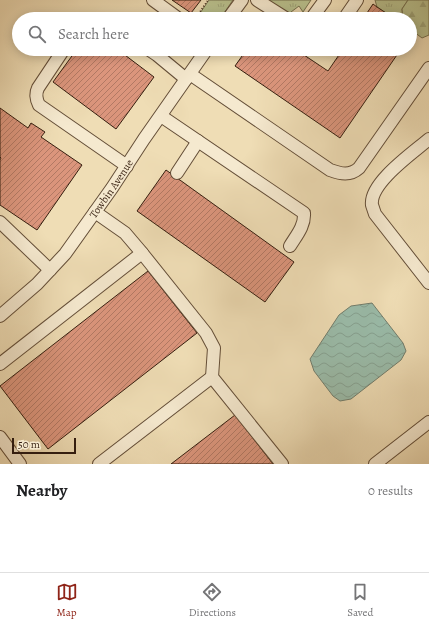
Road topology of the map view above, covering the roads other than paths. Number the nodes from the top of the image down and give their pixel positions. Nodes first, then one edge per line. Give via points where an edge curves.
1 (153, 0) edge
2 (242, 0) edge
3 (257, 0) edge
4 (324, 0) edge
5 (357, 0) edge
6 (169, 12) edge
7 (233, 12) edge
8 (276, 12) edge
9 (316, 12) edge
10 (349, 12) edge
11 (59, 56) edge
12 (158, 56) edge
13 (202, 56) edge
14 (429, 68) edge
15 (188, 76) junction
16 (160, 116) junction
17 (429, 139) edge
18 (198, 141) junction
19 (127, 166) junction
20 (178, 173) dead end
21 (96, 212) junction
22 (0, 222) edge
23 (290, 246) dead end
24 (142, 253) junction
25 (50, 270) junction
26 (429, 283) edge
27 (0, 316) edge
28 (0, 364) edge
29 (212, 377) junction
30 (429, 422) edge
31 (0, 437) edge
32 (20, 464) edge
33 (100, 464) edge
34 (282, 464) edge
35 (375, 464) edge

1 - 6 street
2 - 7 street
3 - 8 street
4 - 9 street
5 - 10 street
11 - 19 street via 38,88 36,99 39,105
12 - 15 street
13 - 15 street, Towbin Avenue
14 - 15 street via 359,168 346,174 330,170
15 - 16 street, Towbin Avenue
16 - 18 street
16 - 19 street, Towbin Avenue
17 - 26 street via 384,178 374,194 372,205 376,214
18 - 20 street
18 - 23 street via 304,213 302,228
19 - 21 street, Towbin Avenue
21 - 24 street via 125,233
21 - 25 street, Towbin Avenue
22 - 25 street
24 - 28 street
24 - 29 street via 206,332 214,348
25 - 27 street, Towbin Avenue
29 - 33 street
29 - 34 street
30 - 35 street
31 - 32 street

